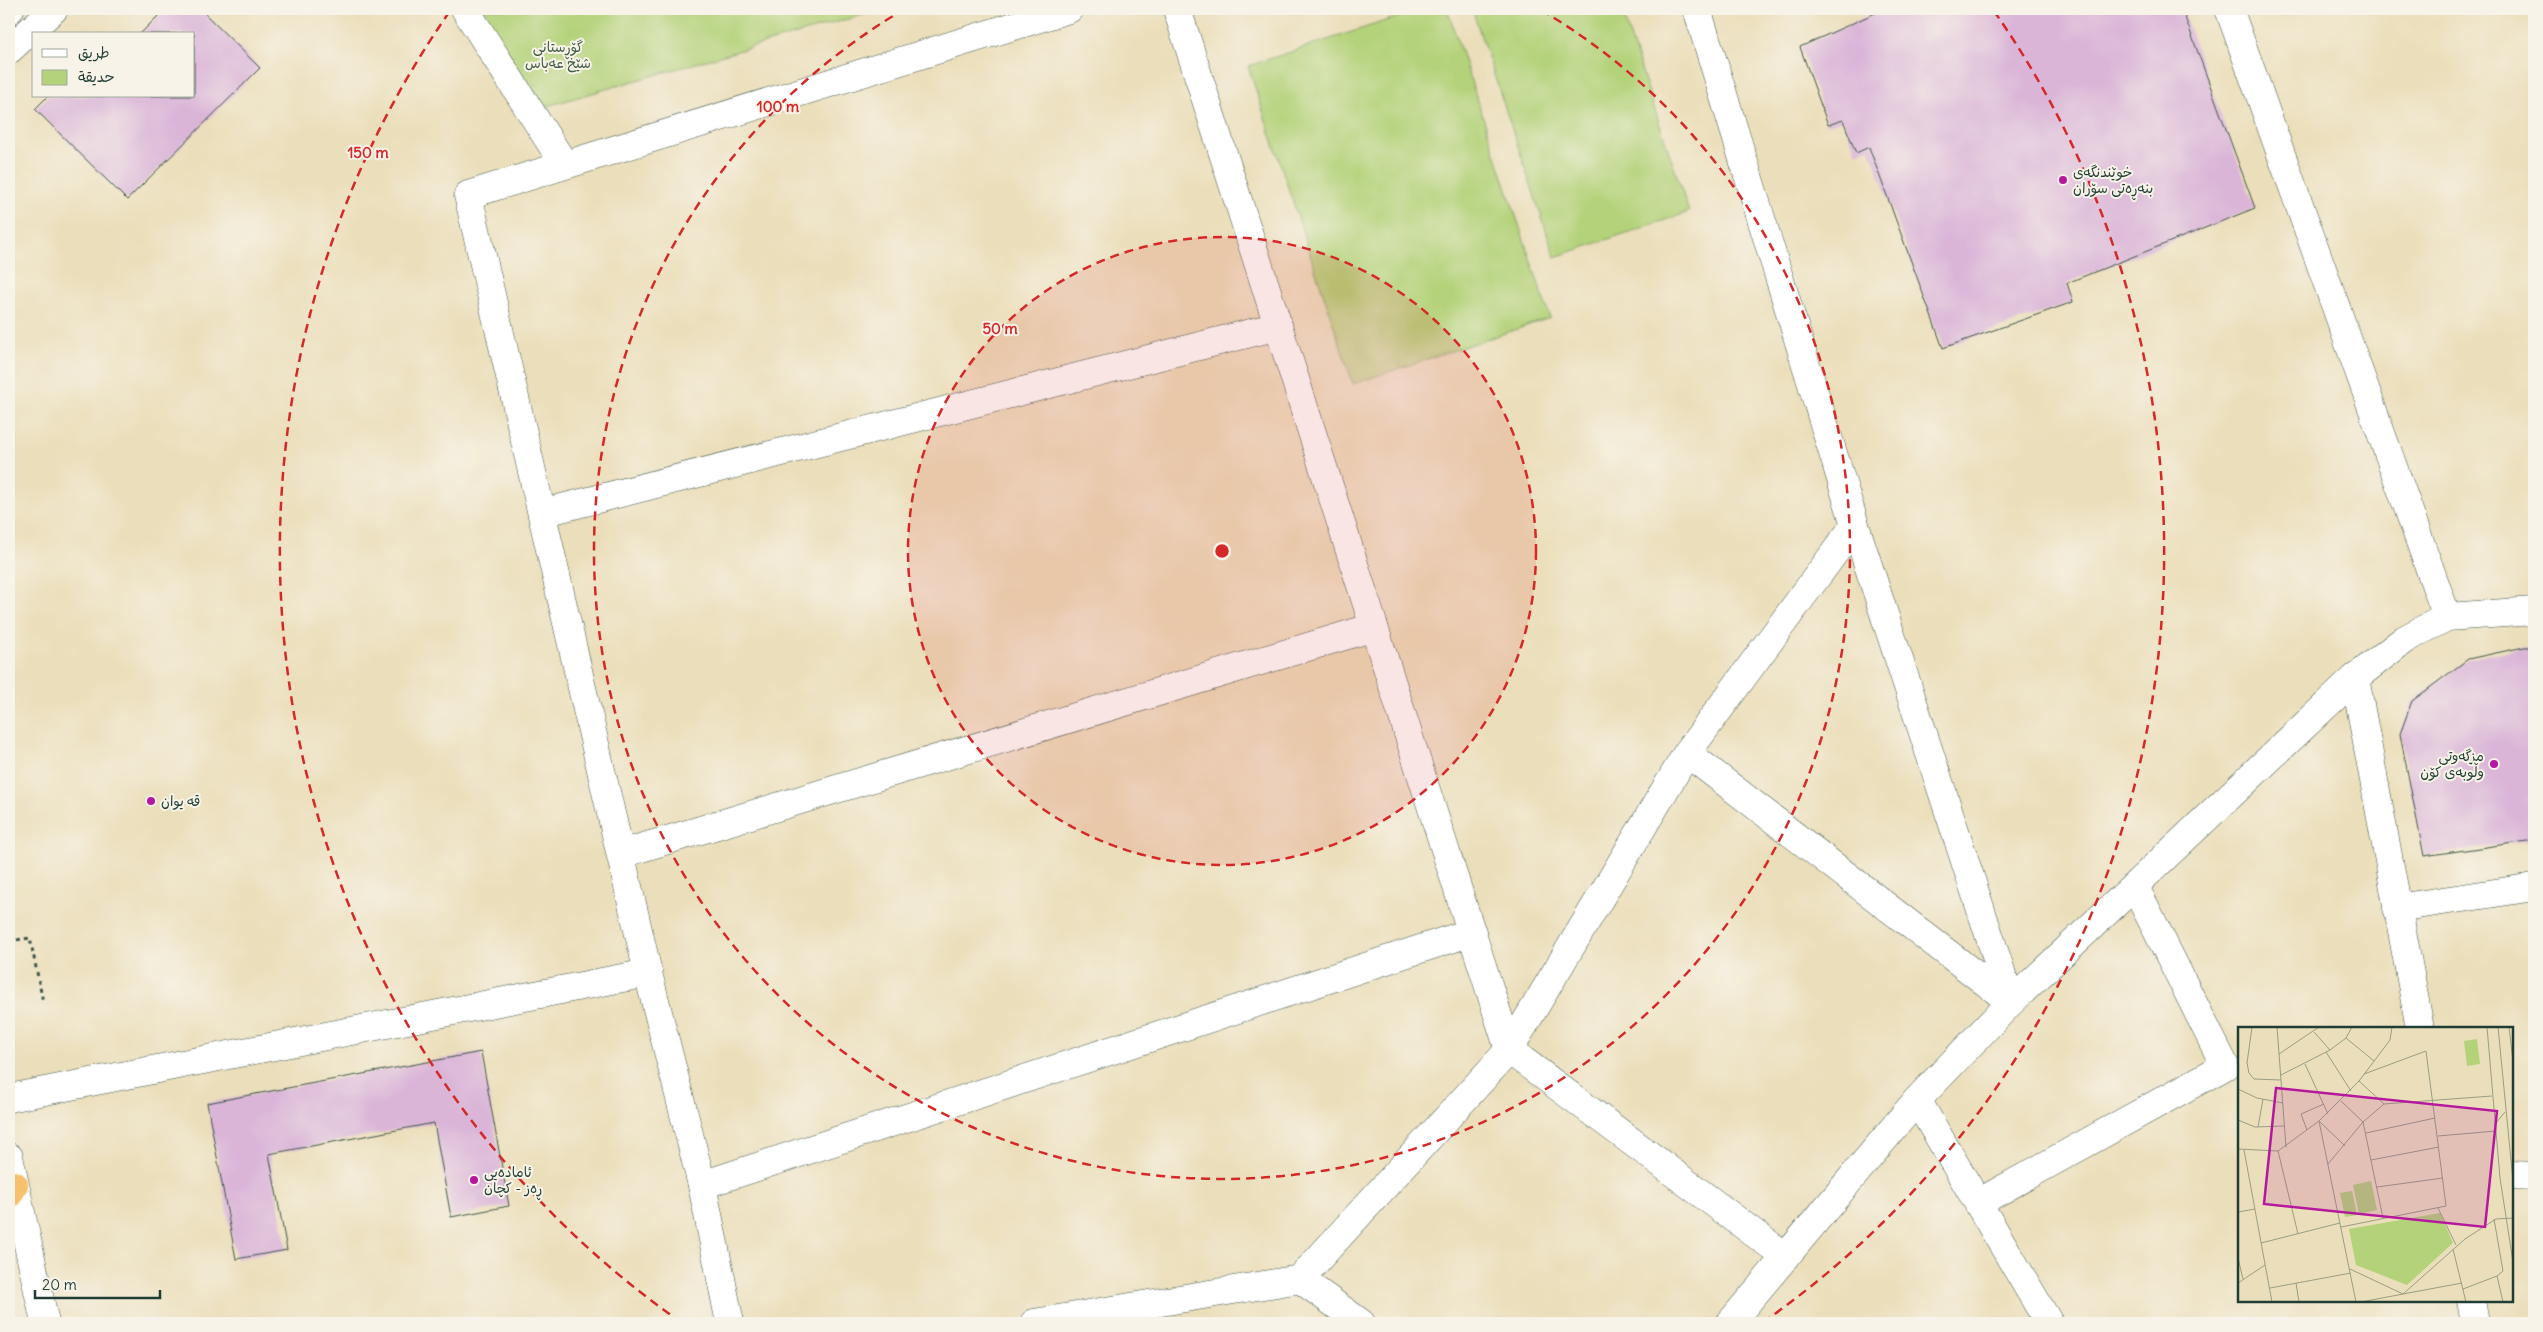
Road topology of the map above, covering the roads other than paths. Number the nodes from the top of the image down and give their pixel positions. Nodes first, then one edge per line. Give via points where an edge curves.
1 (54, 9) edge
2 (465, 9) edge
3 (1069, 9) edge
4 (1177, 9) edge
5 (1697, 9) edge
6 (2229, 9) edge
7 (9, 50) edge
8 (564, 164) junction
9 (1278, 326) junction
10 (542, 513) junction
11 (1855, 525) junction
12 (2534, 611) edge
13 (2447, 617) junction
14 (1374, 627) junction
15 (2355, 678) junction
16 (1688, 752) junction
17 (621, 854) junction
18 (2135, 887) junction
19 (2534, 888) edge
20 (2397, 908) junction
21 (1472, 932) junction
22 (648, 973) junction
23 (2011, 1002) junction
24 (2420, 1027) edge
25 (1509, 1050) junction
26 (9, 1098) edge
27 (1917, 1100) junction
28 (9, 1157) edge
29 (2513, 1175) edge
30 (2534, 1176) edge
31 (702, 1185) junction
32 (12, 1189) edge
33 (1978, 1203) junction
34 (1786, 1257) junction
35 (1300, 1279) junction
36 (2471, 1302) edge
37 (45, 1323) edge
38 (730, 1323) edge
39 (1034, 1323) edge
40 (1360, 1323) edge
41 (1730, 1323) edge
42 (2049, 1323) edge
43 (2475, 1323) edge

1 - 7 street
2 - 8 street
3 - 8 street
4 - 9 street
5 - 11 street
6 - 13 street
8 - 10 street via 468,195
9 - 10 street
9 - 14 street
10 - 17 street
11 - 16 street
11 - 23 street
12 - 13 street
13 - 15 street via 2405,639
14 - 17 street
14 - 21 street
15 - 18 street
15 - 20 street
16 - 23 street
16 - 25 street
17 - 22 street
18 - 23 street
18 - 33 street via 2225,1066
19 - 20 street
20 - 24 street
21 - 25 street
21 - 31 street
22 - 26 street
22 - 31 street
23 - 27 street
25 - 34 street
25 - 35 street
27 - 33 street
27 - 34 street
28 - 32 street
29 - 30 street
31 - 38 street
32 - 37 street
33 - 42 street
34 - 41 street
35 - 39 street
35 - 40 street
36 - 43 street

